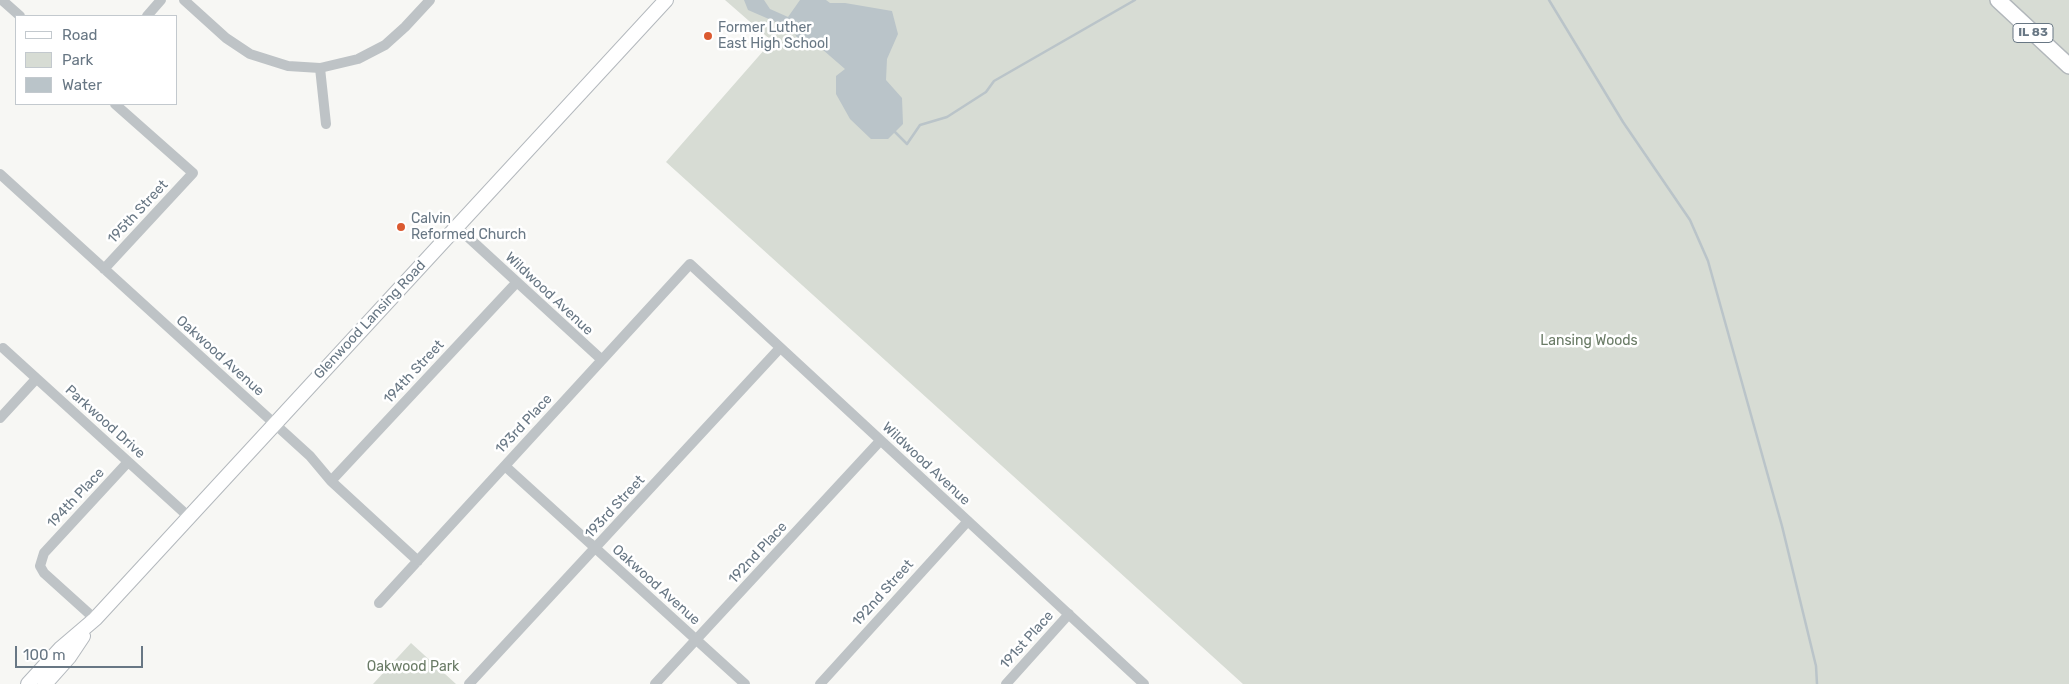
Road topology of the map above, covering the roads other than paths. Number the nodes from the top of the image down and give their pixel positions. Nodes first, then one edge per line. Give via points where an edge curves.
1 (2, 0) edge
2 (162, 0) edge
3 (184, 0) edge
4 (430, 0) edge
5 (666, 0) edge
6 (1998, 0) edge
7 (19, 15) edge
8 (148, 15) edge
9 (2069, 66) edge
10 (320, 68) junction
11 (116, 105) edge
12 (326, 124) dead end
13 (0, 174) edge
14 (457, 227) junction
15 (690, 264) joint
16 (104, 269) junction
17 (516, 282) junction
18 (3, 348) dead end
19 (780, 348) junction
20 (602, 360) junction
21 (36, 379) junction
22 (0, 418) edge
23 (274, 424) junction
24 (880, 441) junction
25 (128, 462) junction
26 (505, 466) junction
27 (331, 481) junction
28 (189, 517) junction
29 (968, 521) junction
30 (595, 548) junction
31 (418, 561) junction
32 (379, 603) dead end
33 (1069, 614) junction
34 (95, 618) junction
35 (696, 640) junction
36 (28, 684) edge
37 (45, 684) edge
38 (469, 684) edge
39 (655, 684) edge
40 (745, 684) edge
41 (820, 684) edge
42 (1006, 684) edge
43 (1144, 684) edge

1 - 7 street
2 - 8 street
3 - 10 street via 226,38 250,54 288,66
4 - 10 street via 385,45 358,59
5 - 14 main road, Glenwood Lansing Road
6 - 9 main road, IL 83
10 - 12 street
11 - 16 street, 195th Street via 192,173
13 - 16 street, Oakwood Avenue
14 - 17 street, Wildwood Avenue
14 - 23 main road, Glenwood Lansing Road
15 - 19 street, Wildwood Avenue
15 - 20 street, 193rd Place
16 - 23 street, Oakwood Avenue
17 - 20 street, Wildwood Avenue
17 - 27 street, 194th Street
18 - 21 street, Parkwood Drive
19 - 24 street, Wildwood Avenue
19 - 30 street, 193rd Street
20 - 26 street, 193rd Place
21 - 22 street
21 - 25 street, Parkwood Drive
23 - 27 street, Oakwood Avenue via 310,456
23 - 28 main road, Glenwood Lansing Road
24 - 29 street, Wildwood Avenue
24 - 35 street, 192nd Place
25 - 28 street, Parkwood Drive
25 - 34 street, 194th Place via 44,553 40,566
26 - 30 street, Oakwood Avenue
26 - 31 street, 193rd Place
27 - 31 street, Oakwood Avenue
28 - 34 main road, Glenwood Lansing Road
29 - 33 street, Wildwood Avenue
29 - 41 street, 192nd Street
30 - 35 street, Oakwood Avenue
30 - 38 street, 193rd Street
31 - 32 street, 193rd Place
33 - 42 street, 191st Place
33 - 43 street, Wildwood Avenue
34 - 36 main road, Glenwood Lansing Road
34 - 37 main road, Glenwood Lansing Road via 69,657
35 - 39 street, 192nd Place
35 - 40 street, Oakwood Avenue

